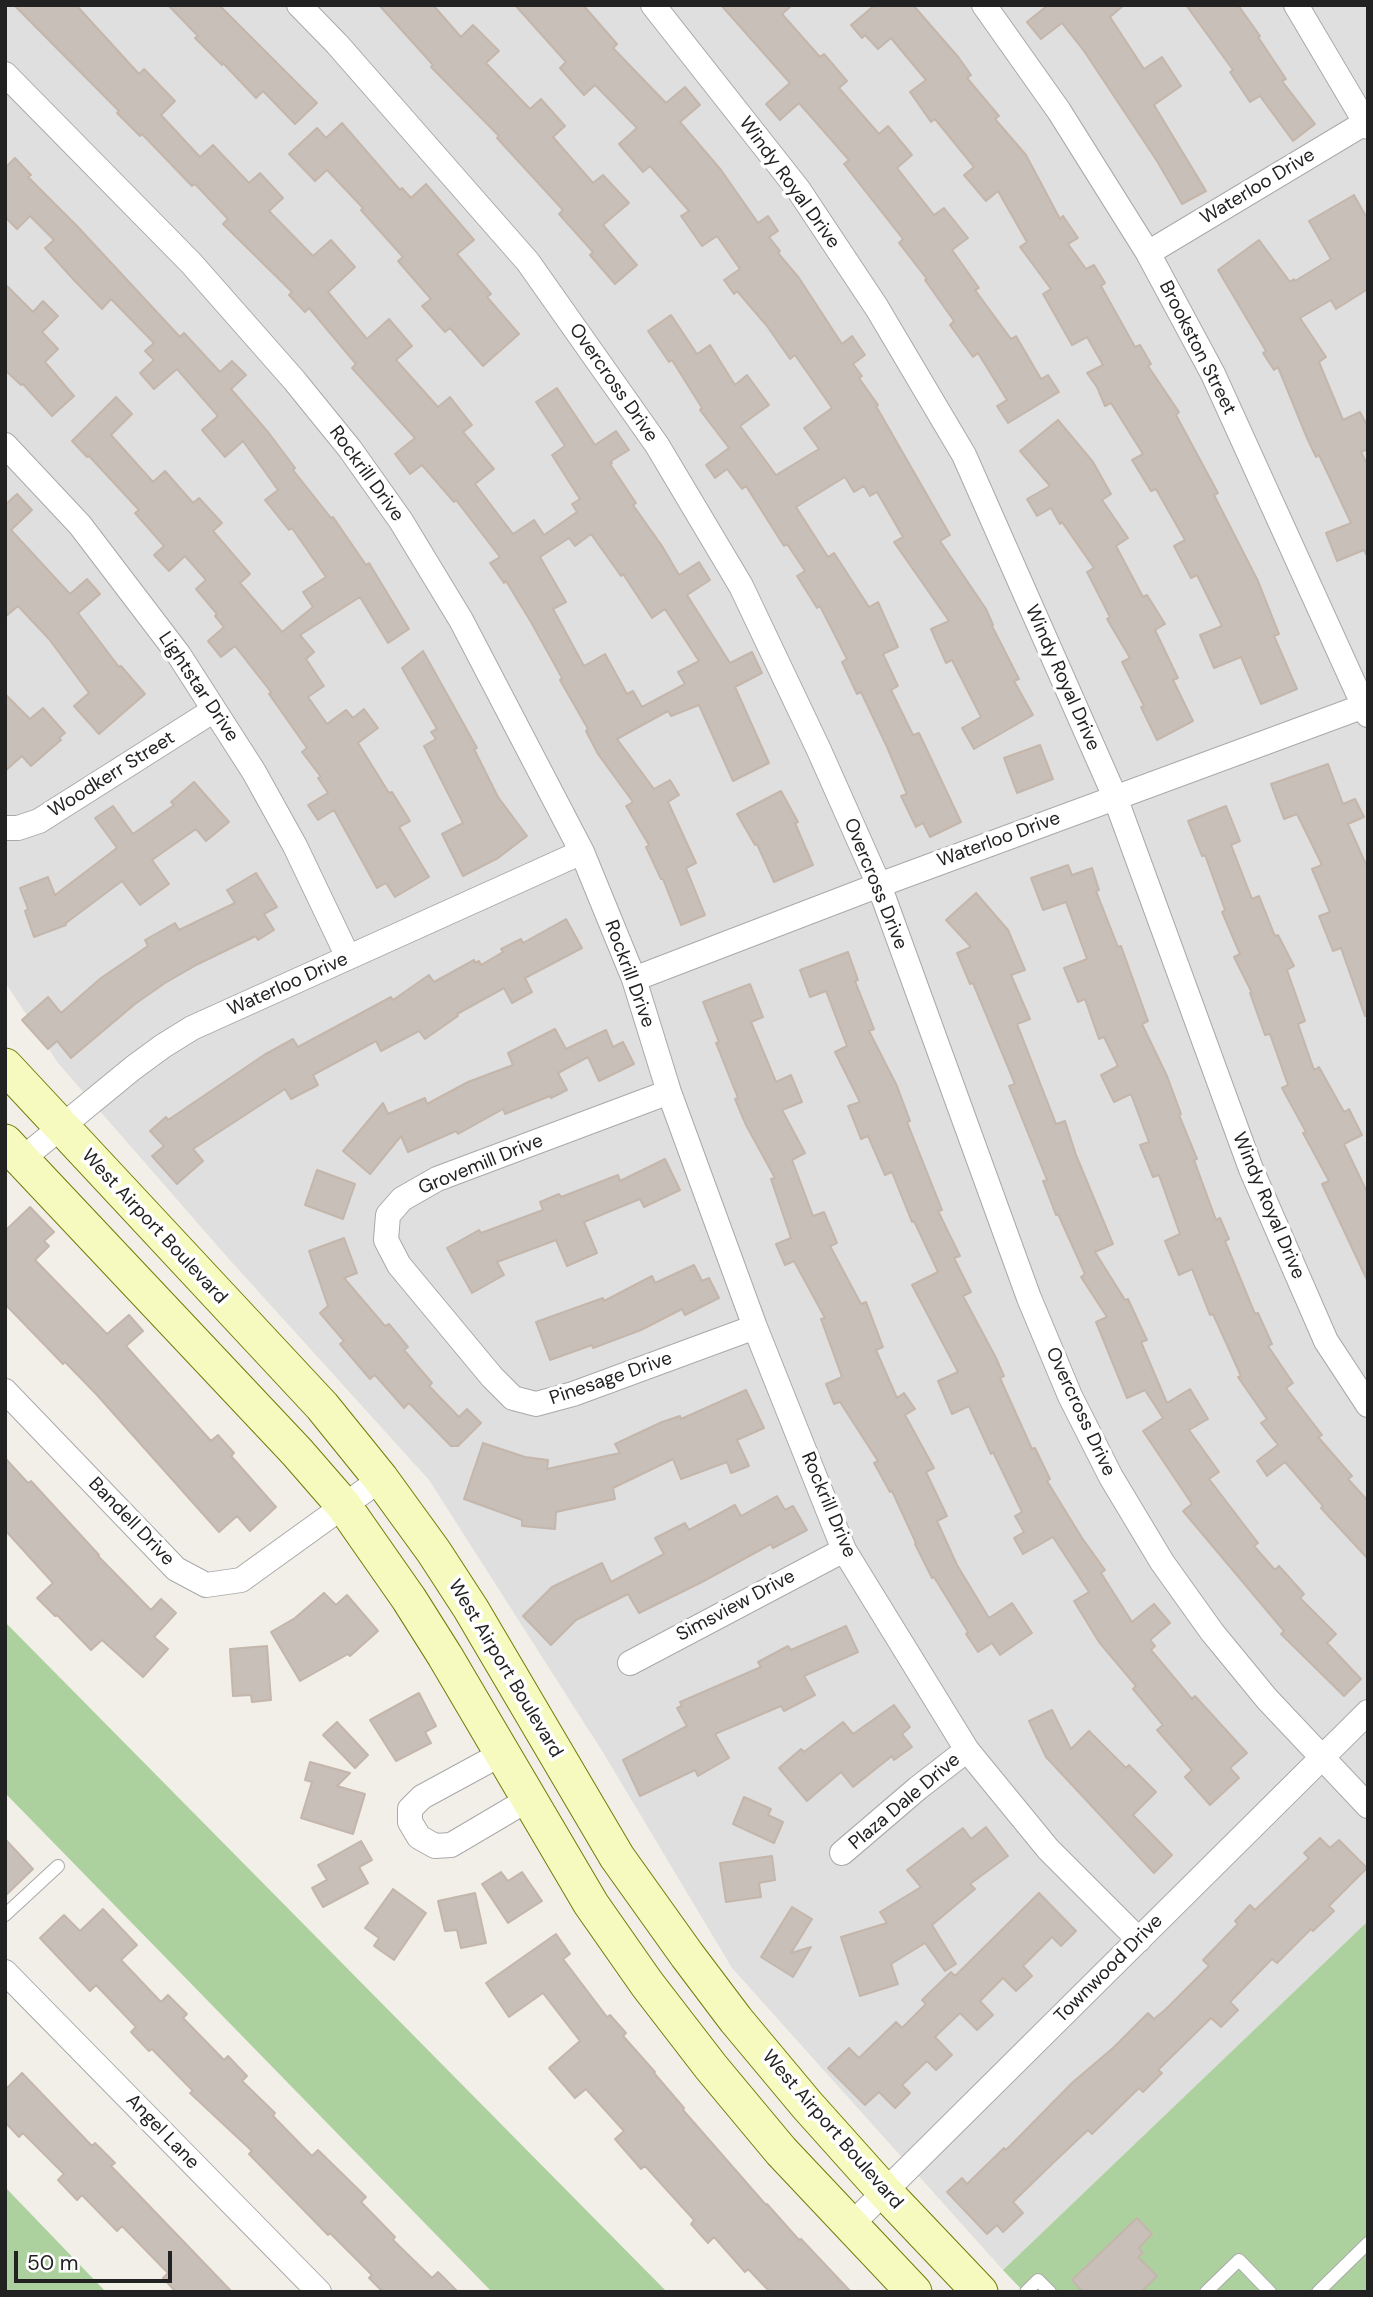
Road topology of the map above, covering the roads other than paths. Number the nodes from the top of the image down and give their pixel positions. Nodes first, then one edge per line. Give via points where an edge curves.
1 (299, 5) edge
2 (653, 5) edge
3 (984, 5) edge
4 (1296, 5) edge
5 (5, 74) edge
6 (1367, 124) edge
7 (1148, 253) junction
8 (5, 445) edge
9 (214, 710) junction
10 (1366, 710) edge
11 (1115, 797) junction
12 (5, 828) edge
13 (582, 852) junction
14 (879, 884) junction
15 (348, 957) junction
16 (634, 979) junction
17 (5, 1066) edge
18 (669, 1092) junction
19 (61, 1128) junction
20 (13, 1151) edge
21 (755, 1327) junction
22 (453, 1329) joint
23 (5, 1391) edge
24 (1368, 1405) edge
25 (381, 1479) junction
26 (344, 1506) junction
27 (844, 1550) junction
28 (630, 1662) dead end
29 (1368, 1712) edge
30 (967, 1750) junction
31 (503, 1753) junction
32 (1321, 1758) junction
33 (530, 1799) junction
34 (1368, 1806) edge
35 (842, 1853) dead end
36 (58, 1867) dead end
37 (5, 1915) edge
38 (1139, 1940) junction
39 (687, 1955) junction
40 (5, 1972) edge
41 (884, 2191) junction
42 (850, 2226) junction
43 (1368, 2243) edge
44 (1207, 2291) edge
45 (319, 2292) edge
46 (914, 2292) edge
47 (980, 2292) edge
48 (1026, 2292) edge
49 (1050, 2292) edge
50 (1270, 2292) edge
51 (1318, 2292) edge

1 - 14 street, Overcross Drive via 528,262 657,444 741,586
2 - 11 street, Windy Royal Drive via 798,189 877,308 964,455
3 - 7 street, Brookston Street via 1059,111
4 - 6 street
5 - 13 street, Rockrill Drive via 191,263 350,449 401,521 461,620
6 - 7 street, Waterloo Drive
7 - 10 street, Brookston Street via 1213,374
8 - 9 street, Lightstar Drive via 80,525 179,654
9 - 12 street, Woodkerr Street via 39,821
9 - 15 street, Lightstar Drive via 295,846
10 - 11 street, Waterloo Drive
11 - 14 street, Waterloo Drive
11 - 24 street, Windy Royal Drive via 1251,1169 1326,1341
13 - 15 street, Waterloo Drive
13 - 16 street, Rockrill Drive
14 - 16 street, Waterloo Drive
14 - 32 street, Overcross Drive via 1029,1297 1070,1396 1162,1562 1212,1632
15 - 19 street, Waterloo Drive via 192,1028 133,1068
16 - 18 street, Rockrill Drive
17 - 19 main road, West Airport Boulevard
18 - 21 street, Rockrill Drive
18 - 22 street, Grovemill Drive via 438,1180 402,1199 388,1215 386,1240 400,1265
19 - 20 street, Waterloo Drive
19 - 25 main road, West Airport Boulevard via 322,1406
20 - 26 main road
21 - 22 street, Pinesage Drive via 536,1404 513,1398
21 - 27 street, Rockrill Drive
23 - 26 street, Bandell Drive via 176,1569 206,1585 241,1580
25 - 26 street, Bandell Drive
25 - 39 main road, West Airport Boulevard via 471,1609 617,1857
26 - 31 main road via 423,1621
27 - 28 street, Simsview Drive
27 - 30 street, Rockrill Drive
29 - 32 street, Townwood Drive
30 - 35 street, Plaza Dale Drive
30 - 38 street, Rockrill Drive via 1048,1849
31 - 33 main road
31 - 33 street via 422,1797 410,1810 410,1822 419,1837 435,1846 451,1845
31 - 39 main road via 521,1750 535,1759 636,1925
32 - 34 street, Overcross Drive
32 - 38 street, Townwood Drive
33 - 42 main road via 591,1904 647,1984 781,2151
36 - 37 lane
38 - 41 street, Townwood Drive
39 - 41 main road, West Airport Boulevard via 789,2084
40 - 45 street, Angel Lane
41 - 42 street, Townwood Drive
41 - 47 main road, West Airport Boulevard
42 - 46 main road
43 - 51 lane
44 - 50 lane via 1239,2260
48 - 49 lane via 1038,2280

